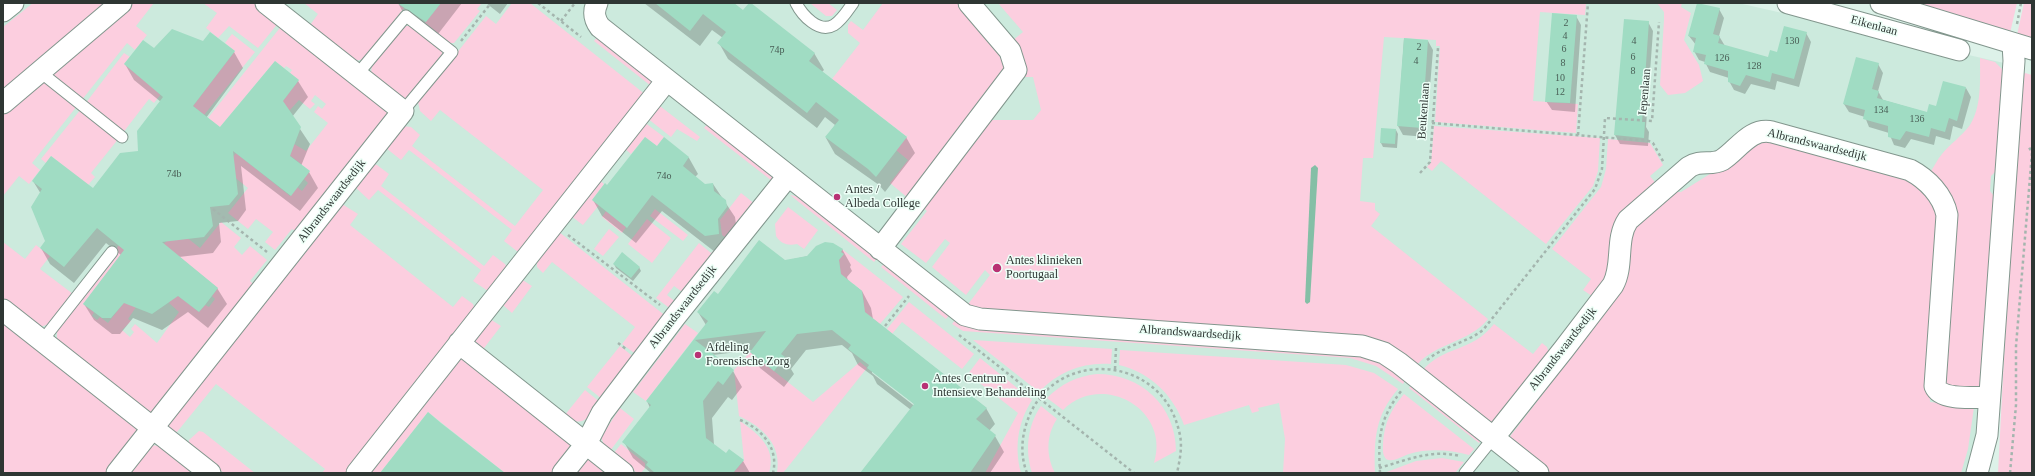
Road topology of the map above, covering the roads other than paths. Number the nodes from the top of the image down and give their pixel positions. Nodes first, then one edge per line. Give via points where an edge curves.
1 (13, 3) edge
2 (121, 3) edge
3 (266, 3) edge
4 (597, 3) edge
5 (796, 3) edge
6 (853, 3) edge
7 (969, 3) edge
8 (1788, 3) edge
9 (1881, 3) edge
10 (3, 11) edge
11 (2020, 39) edge
12 (1959, 50) dead end
13 (39, 71) junction
14 (356, 76) junction
15 (667, 80) junction
16 (3, 103) edge
17 (403, 111) junction
18 (122, 137) dead end
19 (788, 176) junction
20 (880, 249) junction
21 (112, 252) dead end
22 (3, 310) edge
23 (42, 341) junction
24 (460, 343) junction
25 (1989, 397) junction
26 (153, 428) junction
27 (1494, 437) junction
28 (586, 444) junction
29 (621, 472) edge
30 (117, 473) edge
31 (210, 473) edge
32 (357, 473) edge
33 (563, 473) edge
34 (1464, 473) edge
35 (1538, 473) edge
36 (1978, 473) edge

1 - 10 street
2 - 13 street
3 - 14 street
4 - 15 street, Albrandswaardsedijk via 594,14 600,27
5 - 6 lane via 808,19 825,27 839,22
7 - 20 street via 1010,51 1016,70
8 - 12 street, Eikenlaan
9 - 11 street
11 - 25 street via 2014,61
13 - 16 street
13 - 18 lane
14 - 17 street
14 - 17 lane via 406,16 452,52
15 - 19 street, Albrandswaardsedijk
15 - 24 street
17 - 26 street, Albrandswaardsedijk
19 - 20 street, Albrandswaardsedijk
19 - 28 street, Albrandswaardsedijk via 602,413
20 - 27 street, Albrandswaardsedijk via 960,312 974,318 1362,346 1384,354 1406,385
21 - 23 lane
22 - 23 street
23 - 26 street
24 - 28 street
24 - 32 street
25 - 27 street, Albrandswaardsedijk via 1947,396 1935,386 1947,215 1943,201 1924,178 1910,170 1766,131 1751,135 1718,162 1698,162 1689,167 1628,220 1622,231 1618,275 1613,285
25 - 36 street via 1987,435
26 - 30 street, Albrandswaardsedijk
26 - 31 street
27 - 34 lane
27 - 35 street, Albrandswaardsedijk
28 - 29 street
28 - 33 street, Albrandswaardsedijk

